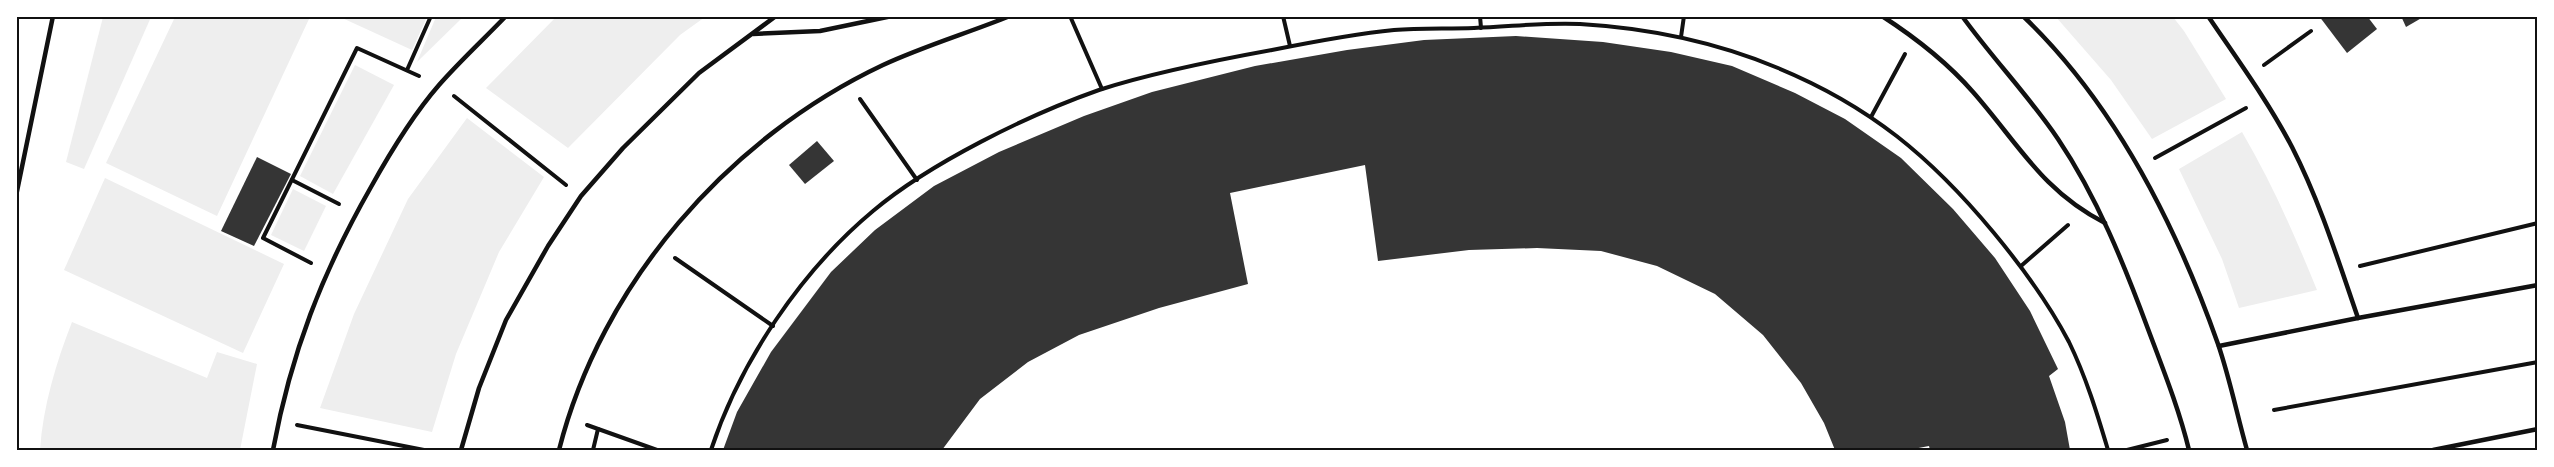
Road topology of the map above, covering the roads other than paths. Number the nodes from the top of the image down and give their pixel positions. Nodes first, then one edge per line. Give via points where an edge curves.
1 (52, 16) edge
2 (506, 16) edge
3 (776, 16) edge
4 (892, 16) edge
5 (1010, 16) edge
6 (1882, 16) edge
7 (1962, 16) edge
8 (2023, 16) edge
9 (2208, 16) edge
10 (752, 34) junction
11 (16, 196) edge
12 (2105, 224) junction
13 (2538, 285) edge
14 (2358, 318) junction
15 (2219, 346) junction
16 (2538, 429) edge
17 (273, 450) edge
18 (461, 450) edge
19 (559, 450) edge
20 (2189, 450) edge
21 (2247, 450) edge
22 (2433, 450) edge

1 - 11 lane
2 - 17 lane via 432,94 397,140 356,213 326,271 301,337
3 - 10 lane
4 - 10 lane via 820,31
5 - 19 lane via 883,65 810,106 742,158 682,219 631,288 596,352 567,419
6 - 12 lane via 1940,58 2048,183 2082,212
7 - 12 lane via 2059,141
8 - 15 lane via 2091,94 2139,167 2179,242
9 - 14 lane via 2292,147 2325,220
10 - 18 lane via 699,74 623,148 581,196 506,320 479,388
12 - 20 lane via 2133,288
13 - 14 lane
14 - 15 lane
15 - 21 lane
16 - 22 lane

